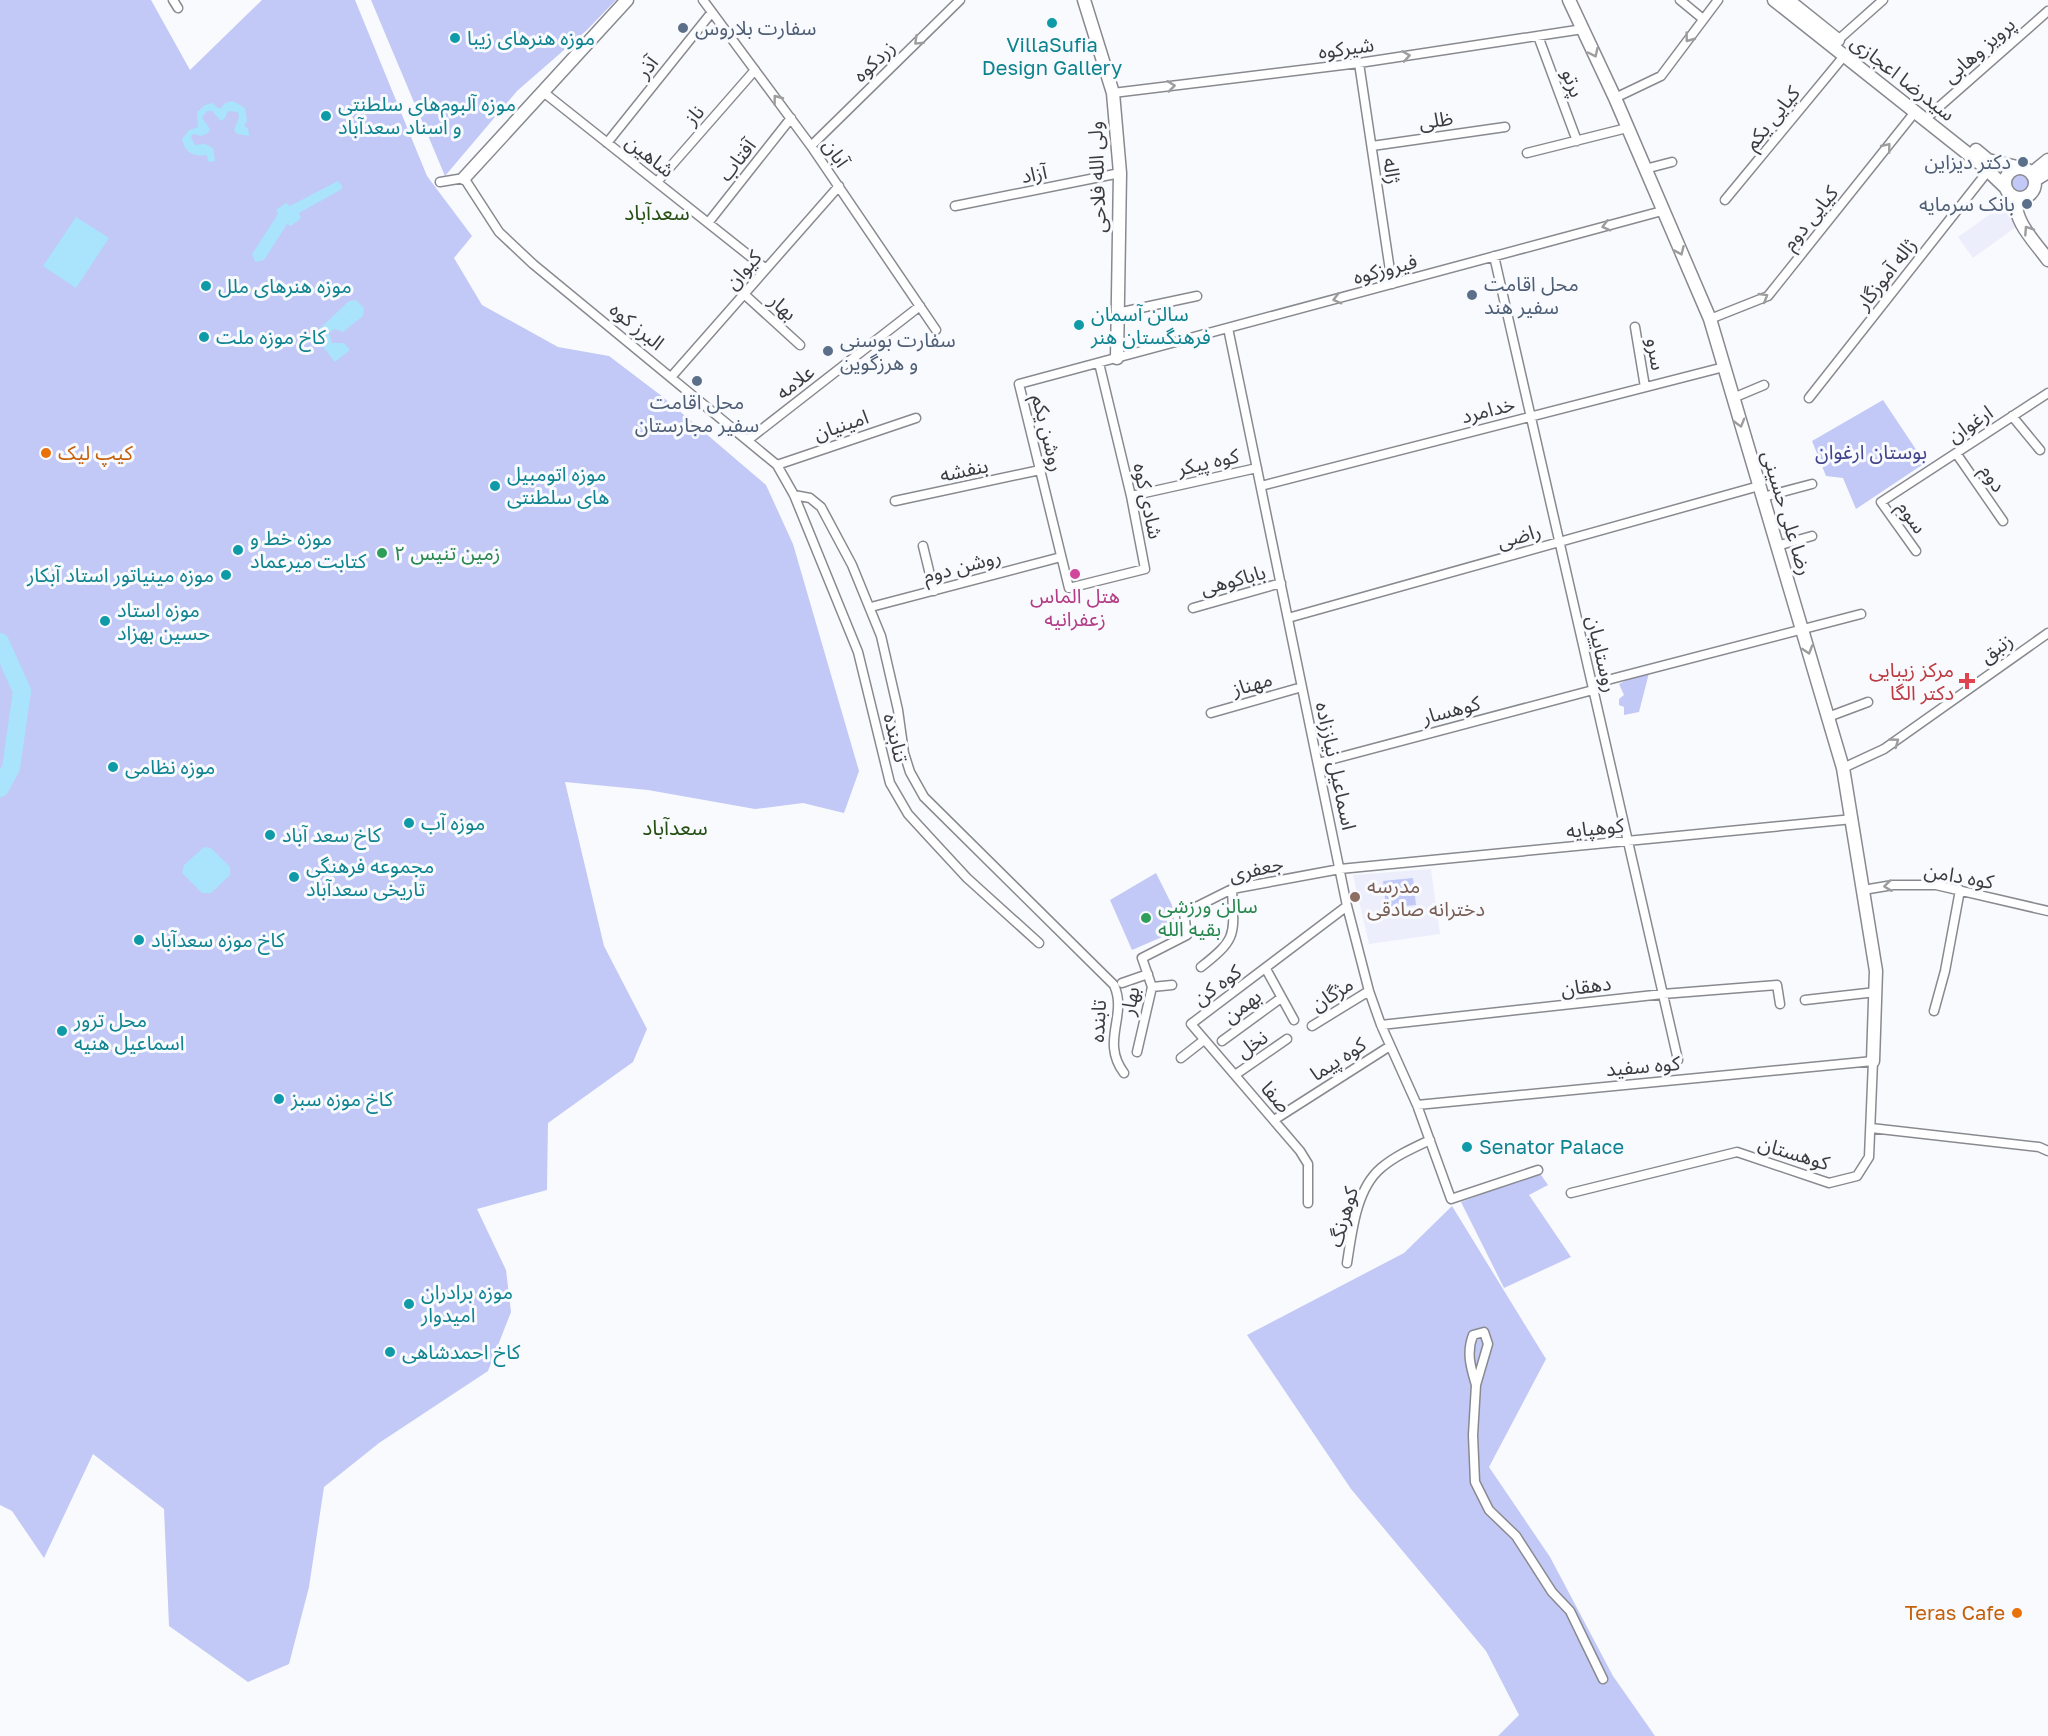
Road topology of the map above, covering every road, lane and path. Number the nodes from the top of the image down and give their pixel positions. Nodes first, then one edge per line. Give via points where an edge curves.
1 (627, 0) edge
2 (703, 0) edge
3 (960, 0) edge
4 (1084, 0) edge
5 (1569, 0) edge
6 (1680, 0) edge
7 (1718, 0) edge
8 (1774, 0) edge
9 (1788, 0) edge
10 (1883, 0) edge
11 (2048, 11) edge
12 (712, 12) junction
13 (1703, 19) junction
14 (1583, 29) junction
15 (1538, 36) junction
16 (1838, 40) junction
17 (1844, 56) junction
18 (1359, 63) junction
19 (755, 70) junction
20 (542, 91) junction
21 (1113, 93) junction
22 (1615, 98) junction
23 (1915, 112) junction
24 (1931, 114) junction
25 (791, 118) junction
26 (1505, 127) dead end
27 (1627, 128) junction
28 (1577, 141) junction
29 (608, 143) junction
30 (811, 146) junction
31 (1372, 146) junction
32 (1527, 153) dead end
33 (2048, 160) edge
34 (1672, 162) dead end
35 (1645, 169) junction
36 (1988, 171) junction
37 (1120, 173) junction
38 (2038, 175) edge
39 (464, 178) junction
40 (440, 182) dead end
41 (657, 182) junction
42 (839, 186) junction
43 (2006, 188) junction
44 (2018, 198) junction
45 (1725, 200) dead end
46 (955, 206) dead end
47 (1662, 211) junction
48 (708, 223) junction
49 (1494, 256) junction
50 (2048, 260) edge
51 (766, 269) junction
52 (1392, 284) junction
53 (744, 294) junction
54 (1197, 296) dead end
55 (920, 306) junction
56 (1117, 313) junction
57 (1710, 319) junction
58 (1635, 327) dead end
59 (1228, 328) junction
60 (936, 330) dead end
61 (800, 345) dead end
62 (1117, 358) junction
63 (1099, 363) junction
64 (1724, 367) junction
65 (672, 376) junction
66 (1764, 385) dead end
67 (1645, 387) junction
68 (2048, 393) edge
69 (1733, 398) junction
70 (1809, 398) dead end
71 (1531, 416) junction
72 (2012, 416) junction
73 (916, 417) dead end
74 (748, 440) junction
75 (2040, 450) dead end
76 (1956, 453) junction
77 (777, 465) junction
78 (1257, 468) junction
79 (1040, 471) junction
80 (1812, 484) dead end
81 (1261, 486) junction
82 (1761, 492) junction
83 (794, 495) junction
84 (1131, 496) junction
85 (895, 501) dead end
86 (1881, 502) joint
87 (2003, 521) dead end
88 (1812, 536) dead end
89 (1560, 542) junction
90 (923, 546) dead end
91 (1777, 546) junction
92 (1916, 551) dead end
93 (1061, 557) junction
94 (1281, 583) junction
95 (1069, 588) joint
96 (933, 591) junction
97 (871, 607) junction
98 (1193, 608) dead end
99 (1861, 614) dead end
100 (1288, 618) junction
101 (1802, 629) junction
102 (2048, 633) edge
103 (1302, 687) junction
104 (1592, 687) junction
105 (1868, 702) dead end
106 (1211, 713) dead end
107 (1828, 717) junction
108 (1318, 763) junction
109 (1843, 768) junction
110 (1852, 819) junction
111 (1628, 841) junction
112 (1340, 869) junction
113 (1232, 889) junction
114 (1863, 890) junction
115 (1960, 890) junction
116 (1347, 906) junction
117 (2048, 911) edge
118 (1040, 943) dead end
119 (1142, 958) joint
120 (1200, 968) dead end
121 (1266, 969) junction
122 (1148, 974) junction
123 (1122, 983) dead end
124 (1172, 985) dead end
125 (1152, 987) junction
126 (1369, 991) junction
127 (1876, 992) junction
128 (1663, 994) junction
129 (1281, 998) junction
130 (1805, 1000) dead end
131 (1780, 1004) dead end
132 (1934, 1011) dead end
133 (1294, 1020) dead end
134 (1191, 1024) joint
135 (1381, 1025) junction
136 (1312, 1026) dead end
137 (1287, 1039) dead end
138 (1204, 1040) junction
139 (1222, 1041) dead end
140 (1390, 1046) junction
141 (1137, 1052) dead end
142 (1181, 1058) dead end
143 (1678, 1060) dead end
144 (1873, 1061) junction
145 (1124, 1073) dead end
146 (1235, 1075) junction
147 (1417, 1105) junction
148 (1274, 1120) junction
149 (1871, 1128) junction
150 (1430, 1140) junction
151 (2048, 1151) edge
152 (1538, 1170) dead end
153 (1571, 1193) dead end
154 (1308, 1203) dead end
155 (1347, 1263) dead end
156 (1476, 1385) junction
157 (1603, 1679) dead end

1 - 20 street
2 - 12 street, آبان
3 -> 30 street, زردکوه
4 - 21 street, ولی‌ الله فلاحی
5 - 14 street, رضا علی حسینی
6 - 13 street
7 - 13 street
8 - 17 street, سیدرضا اعجازی
9 - 16 street, سیدرضا اعجازی
10 - 16 street
11 - 24 street, پرویز وهابی
12 - 19 street, آبان
12 - 29 street, آذر
13 -> 22 street via 1661,76
14 - 15 street, شیرکوه
14 -> 22 street, رضا علی حسینی
18 -> 15 street, شیرکوه
15 - 28 street, پرتو
16 - 24 street, سیدرضا اعجازی
17 - 23 street, سیدرضا اعجازی
17 - 45 street, کیایی یکم
21 -> 18 street, شیرکوه
18 - 31 street, ژاله
25 -> 19 street, آبان
19 - 41 street, ناز
20 - 29 street, شاهین
20 - 39 street
21 - 37 street, ولی‌ الله فلاحی
22 - 27 street, رضا علی حسینی
23 - 36 street, سیدرضا اعجازی
57 -> 23 street, کیایی دوم via 1768,296
24 - 38 street, سیدرضا اعجازی via 1988,160
25 - 30 street, آبان
25 - 48 street, آفتاب
26 - 31 street, ظلی
27 - 28 street
27 - 35 street, رضا علی حسینی
28 - 32 street
29 - 41 street, شاهین
30 - 42 street, آبان
31 - 52 street, ژاله
33 - 38 street
34 - 35 street
35 - 47 street, رضا علی حسینی
36 - 43 street, سیدرضا اعجازی
36 - 70 street, ژاله آموزگار
37 - 46 street, آزاد
37 - 56 street, ولی‌ الله فلاحی
38 - 43 street via 2008,174
38 - 44 street via 2031,194
39 - 40 street
39 - 65 street, البرز کوه via 499,232
41 - 48 street, شاهین
42 - 51 street, کیوان
42 - 55 street, آبان
43 - 44 street, سیدرضا اعجازی
50 -> 44 street via 2018,216
47 -> 49 street, فیروزکوه
47 -> 57 street, رضا علی حسینی
48 - 51 street, شاهین
49 - 52 street, فیروزکوه
49 - 71 street, روستاییان
51 - 53 street, کیوان
52 -> 59 street, فیروزکوه
53 - 61 street, بهار
53 - 65 street, کیوان
54 - 56 street
55 - 60 street, آبان
55 - 74 street, علامه
56 - 62 street, ولی‌ الله فلاحی
57 - 64 street, رضا علی حسینی
58 - 67 street, سرو
59 - 62 street, فیروزکوه
59 - 78 street, اسماعیل نیاززاده
62 - 63 street, روشن یکم
63 - 79 street, روشن یکم via 1019,384
63 - 84 street, شادی کوه
64 - 67 street, خدامرد
64 - 69 street, رضا علی حسینی
65 - 74 street, البرز کوه
66 - 69 street
67 - 71 street, خدامرد
68 - 72 street, ارغوان
69 -> 82 street, رضا علی حسینی
71 - 81 street, خدامرد
71 - 89 street, روستاییان
72 - 75 street
72 - 76 street, ارغوان
73 - 77 street, امینیان
74 - 77 street, البرز کوه
76 - 86 street, ارغوان
76 - 87 street, دوم
77 - 83 street, البرز کوه
78 - 81 street, اسماعیل نیاززاده
78 - 84 street, کوه پیکر
79 - 85 street, بنفشه
79 - 93 street, روشن یکم
80 - 82 street, راضی
81 - 94 street, اسماعیل نیاززاده
82 - 89 street, راضی
82 - 91 street, رضا علی حسینی
83 - 97 street, تابنده via 810,498 820,507
83 - 118 street, تنابنده via 858,652 890,783 908,814 967,878
84 - 95 street, شادی کوه via 1145,569
86 - 92 street, سوم
88 - 91 street
89 - 100 street, راضی
89 - 104 street, روستاییان
90 - 96 street
91 - 101 street, رضا علی حسینی
93 - 95 street, روشن یکم
93 - 96 street, روشن دوم
94 - 98 street, باباکوهی
94 - 100 street, اسماعیل نیاززاده
96 - 97 street, روشن دوم
97 - 145 street, تابنده via 881,636 910,772 924,797 975,850 1103,972 1118,994 1113,1050
99 - 101 street, کوهسار
100 - 103 street, اسماعیل نیاززاده
101 - 104 street, کوهسار
101 -> 107 street, رضا علی حسینی
109 -> 102 street, زنبق via 1884,749
103 - 106 street, مهناز
103 - 108 street, اسماعیل نیاززاده
104 - 108 street, کوهسار
104 - 111 street, روستاییان
105 - 107 street
107 - 109 street, رضا علی حسینی
108 - 112 street, اسماعیل نیاززاده
109 - 110 street, رضا علی حسینی
110 - 111 street, کوهپایه
110 - 114 street, رضا علی حسینی
111 - 112 street, کوهپایه
111 - 128 street, روستاییان
112 - 113 street, جعفری
112 - 116 street, اسماعیل نیاززاده
113 - 119 street, جعفری via 1184,913 1186,935
113 - 120 street via 1232,938
115 -> 114 street, کوه دامن via 1936,885
114 - 127 street, رضا علی حسینی
115 - 117 street, کوه دامن
115 - 132 street
116 - 121 street, کوه کن
116 - 126 street, اسماعیل نیاززاده
119 - 122 street, بهار
121 - 129 street
121 - 134 street, کوه کن
122 - 123 street
122 - 125 street, بهار
124 - 125 street
125 - 141 street, بهار
126 - 135 street, اسماعیل نیاززاده
126 - 136 street, مژگان
127 - 130 street
127 - 144 street, رضا علی حسینی
128 - 131 street, دهقان via 1777,985
128 - 135 street, دهقان
128 - 143 street, روستاییان
129 - 133 street
129 - 139 street, بهمن
134 - 138 street, صفا
135 - 140 street, اسماعیل نیاززاده
137 - 146 street, نخل
138 - 142 street
138 - 146 street, صفا
140 - 147 street, اسماعیل نیاززاده
140 - 148 street, کوه پیما
144 - 147 street, کوه سفید
144 - 149 street, کوهستان
146 - 148 street, صفا
147 - 150 street, اسماعیل نیاززاده
148 - 154 street, صفا via 1308,1164
149 - 151 street
149 - 153 street, کوهستان via 1869,1159 1857,1176 1829,1183 1737,1152
150 - 152 street, اسماعیل نیاززاده via 1451,1199
150 - 155 street, کوهرنگ via 1380,1169 1366,1188
156 - 156 street via 1469,1360 1470,1344 1473,1335 1484,1332 1488,1344
156 - 157 street via 1475,1482 1489,1510 1516,1536 1552,1592 1570,1611

